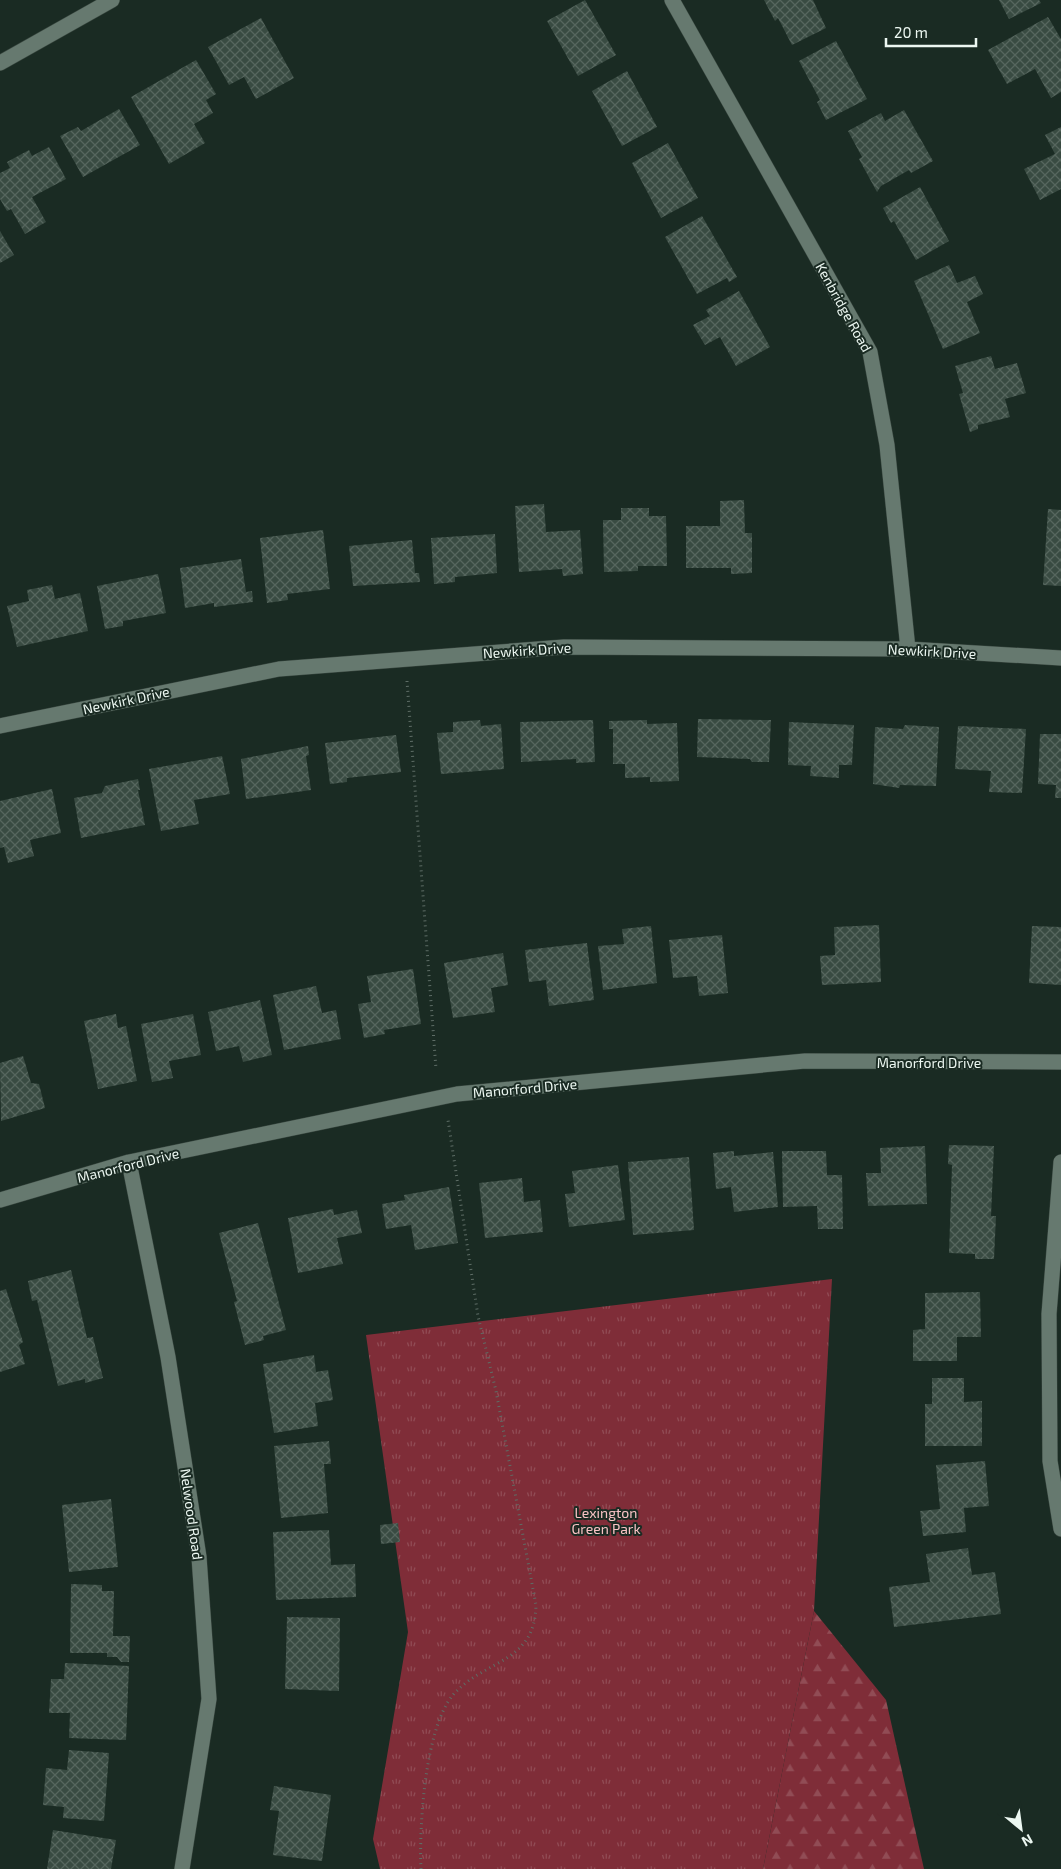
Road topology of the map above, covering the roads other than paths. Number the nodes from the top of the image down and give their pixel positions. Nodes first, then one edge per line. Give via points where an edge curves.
1 (112, 0) edge
2 (672, 0) edge
3 (0, 63) edge
4 (908, 649) junction
5 (1061, 658) edge
6 (0, 726) edge
7 (1061, 1062) edge
8 (129, 1162) junction
9 (1061, 1162) edge
10 (0, 1200) edge
11 (1061, 1529) edge
12 (182, 1869) edge

1 - 3 street
2 - 4 street, Kenbridge Road via 870,352 887,445
4 - 5 street, Newkirk Drive
4 - 6 street, Newkirk Drive via 564,647 279,668
7 - 8 street, Manorford Drive via 806,1061 457,1094
8 - 10 street, Manorford Drive
8 - 12 street, Nelwood Road via 168,1357 199,1557 209,1699
9 - 11 street via 1048,1314 1050,1461

